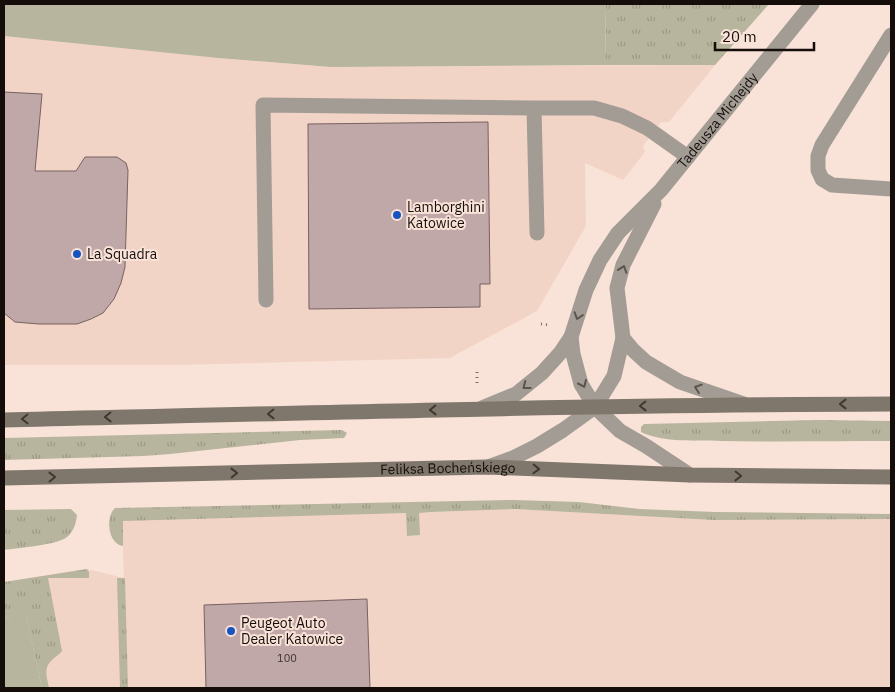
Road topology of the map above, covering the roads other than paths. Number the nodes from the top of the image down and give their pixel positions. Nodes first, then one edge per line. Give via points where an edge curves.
1 (812, 4) edge
2 (891, 35) edge
3 (534, 108) junction
4 (688, 157) junction
5 (891, 189) edge
6 (662, 190) junction
7 (537, 233) dead end
8 (266, 300) dead end
9 (571, 337) junction
10 (623, 338) junction
11 (744, 404) junction
12 (891, 404) edge
13 (595, 407) junction
14 (482, 408) junction
15 (4, 420) edge
16 (488, 467) junction
17 (690, 475) junction
18 (891, 477) edge
19 (4, 478) edge

1 - 4 street, Tadeusza Michejdy
2 - 5 street via 818,156 822,179 832,185
3 - 4 street via 594,108 622,116 647,128
3 - 7 street
3 - 8 street via 263,105
4 - 6 street, Tadeusza Michejdy
6 -> 9 street, Tadeusza Michejdy via 618,233 600,260 586,290
10 -> 6 street, Tadeusza Michejdy via 617,288 623,265
9 -> 13 street, Tadeusza Michejdy via 581,384
9 -> 14 street, Tadeusza Michejdy via 542,373 516,394
11 -> 10 street via 680,382 646,362
10 - 13 street, Tadeusza Michejdy via 614,376
12 -> 11 main road
11 -> 13 main road
13 - 14 main road
13 - 16 street, Tadeusza Michejdy via 537,446
13 - 17 street, Tadeusza Michejdy via 620,431
14 -> 15 main road
16 -> 17 main road, Feliksa Bocheńskiego
19 -> 16 main road, Feliksa Bocheńskiego
17 -> 18 main road, Feliksa Bocheńskiego

